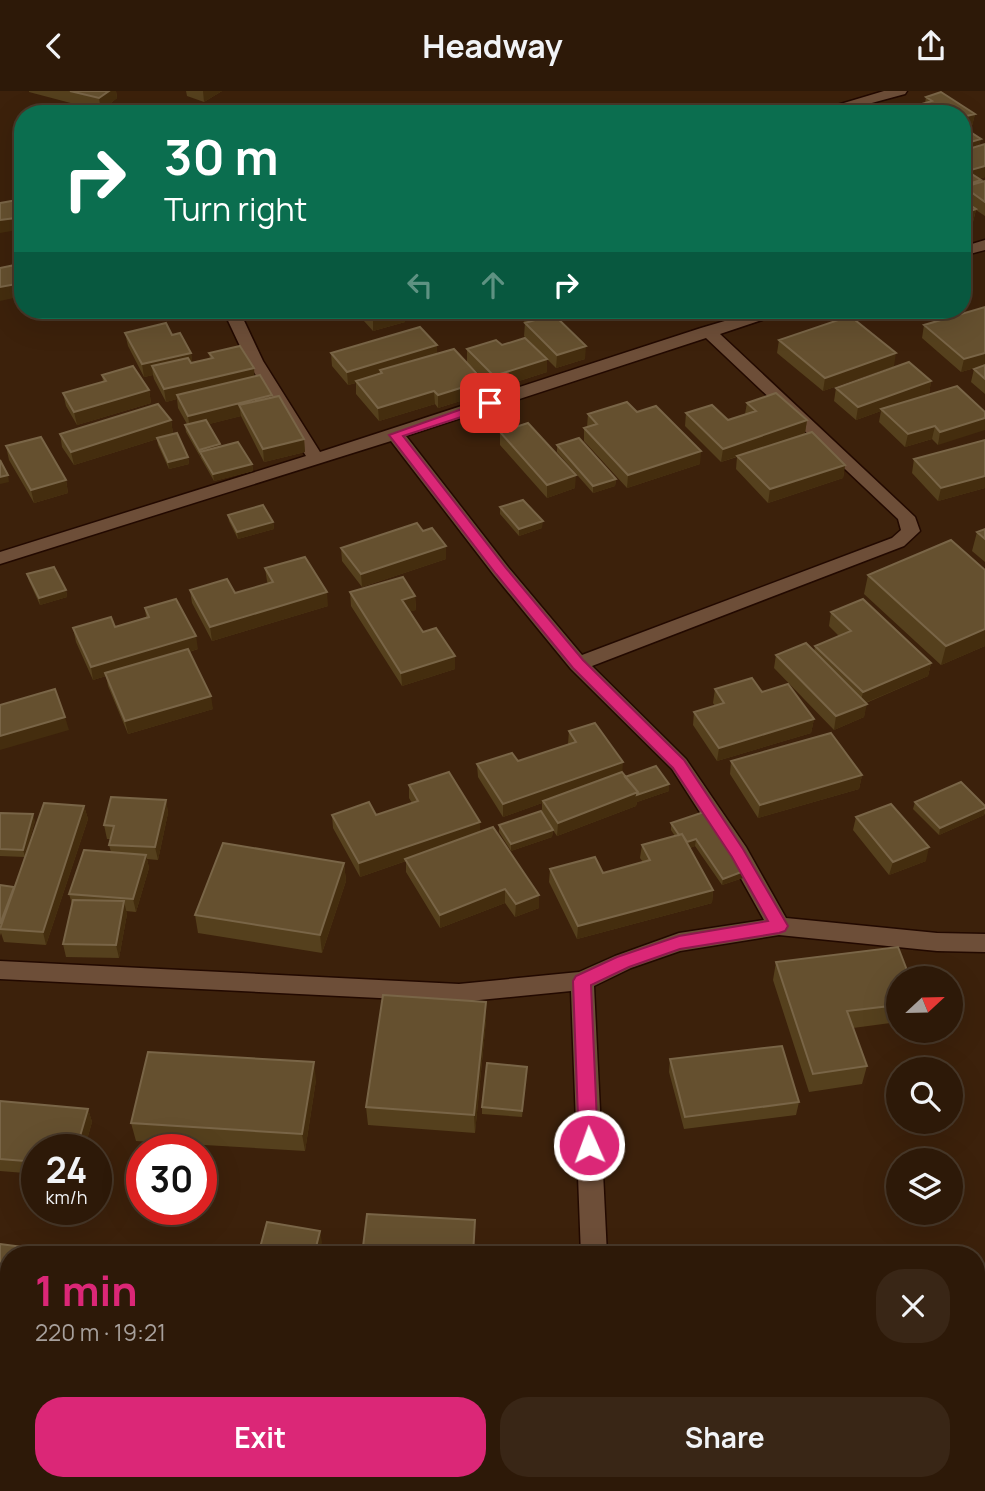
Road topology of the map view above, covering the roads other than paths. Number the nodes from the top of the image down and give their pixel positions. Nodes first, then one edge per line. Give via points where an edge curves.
1 (900, 91) edge
2 (848, 105) edge
3 (235, 319) edge
4 (747, 319) edge
5 (707, 331) junction
6 (395, 435) junction
7 (316, 457) junction
8 (0, 558) edge
9 (578, 664) junction
10 (779, 926) junction
11 (985, 943) edge
12 (0, 970) edge
13 (582, 981) junction
14 (594, 1246) edge

1 - 2 street
3 - 7 street via 255,361
4 - 5 street
5 - 6 street
5 - 9 street via 906,517 911,531 898,542
6 - 7 street
6 - 9 street
7 - 8 street
9 - 10 street via 679,764
10 - 11 street
10 - 13 street via 679,942
12 - 13 street via 458,993
13 - 14 street

